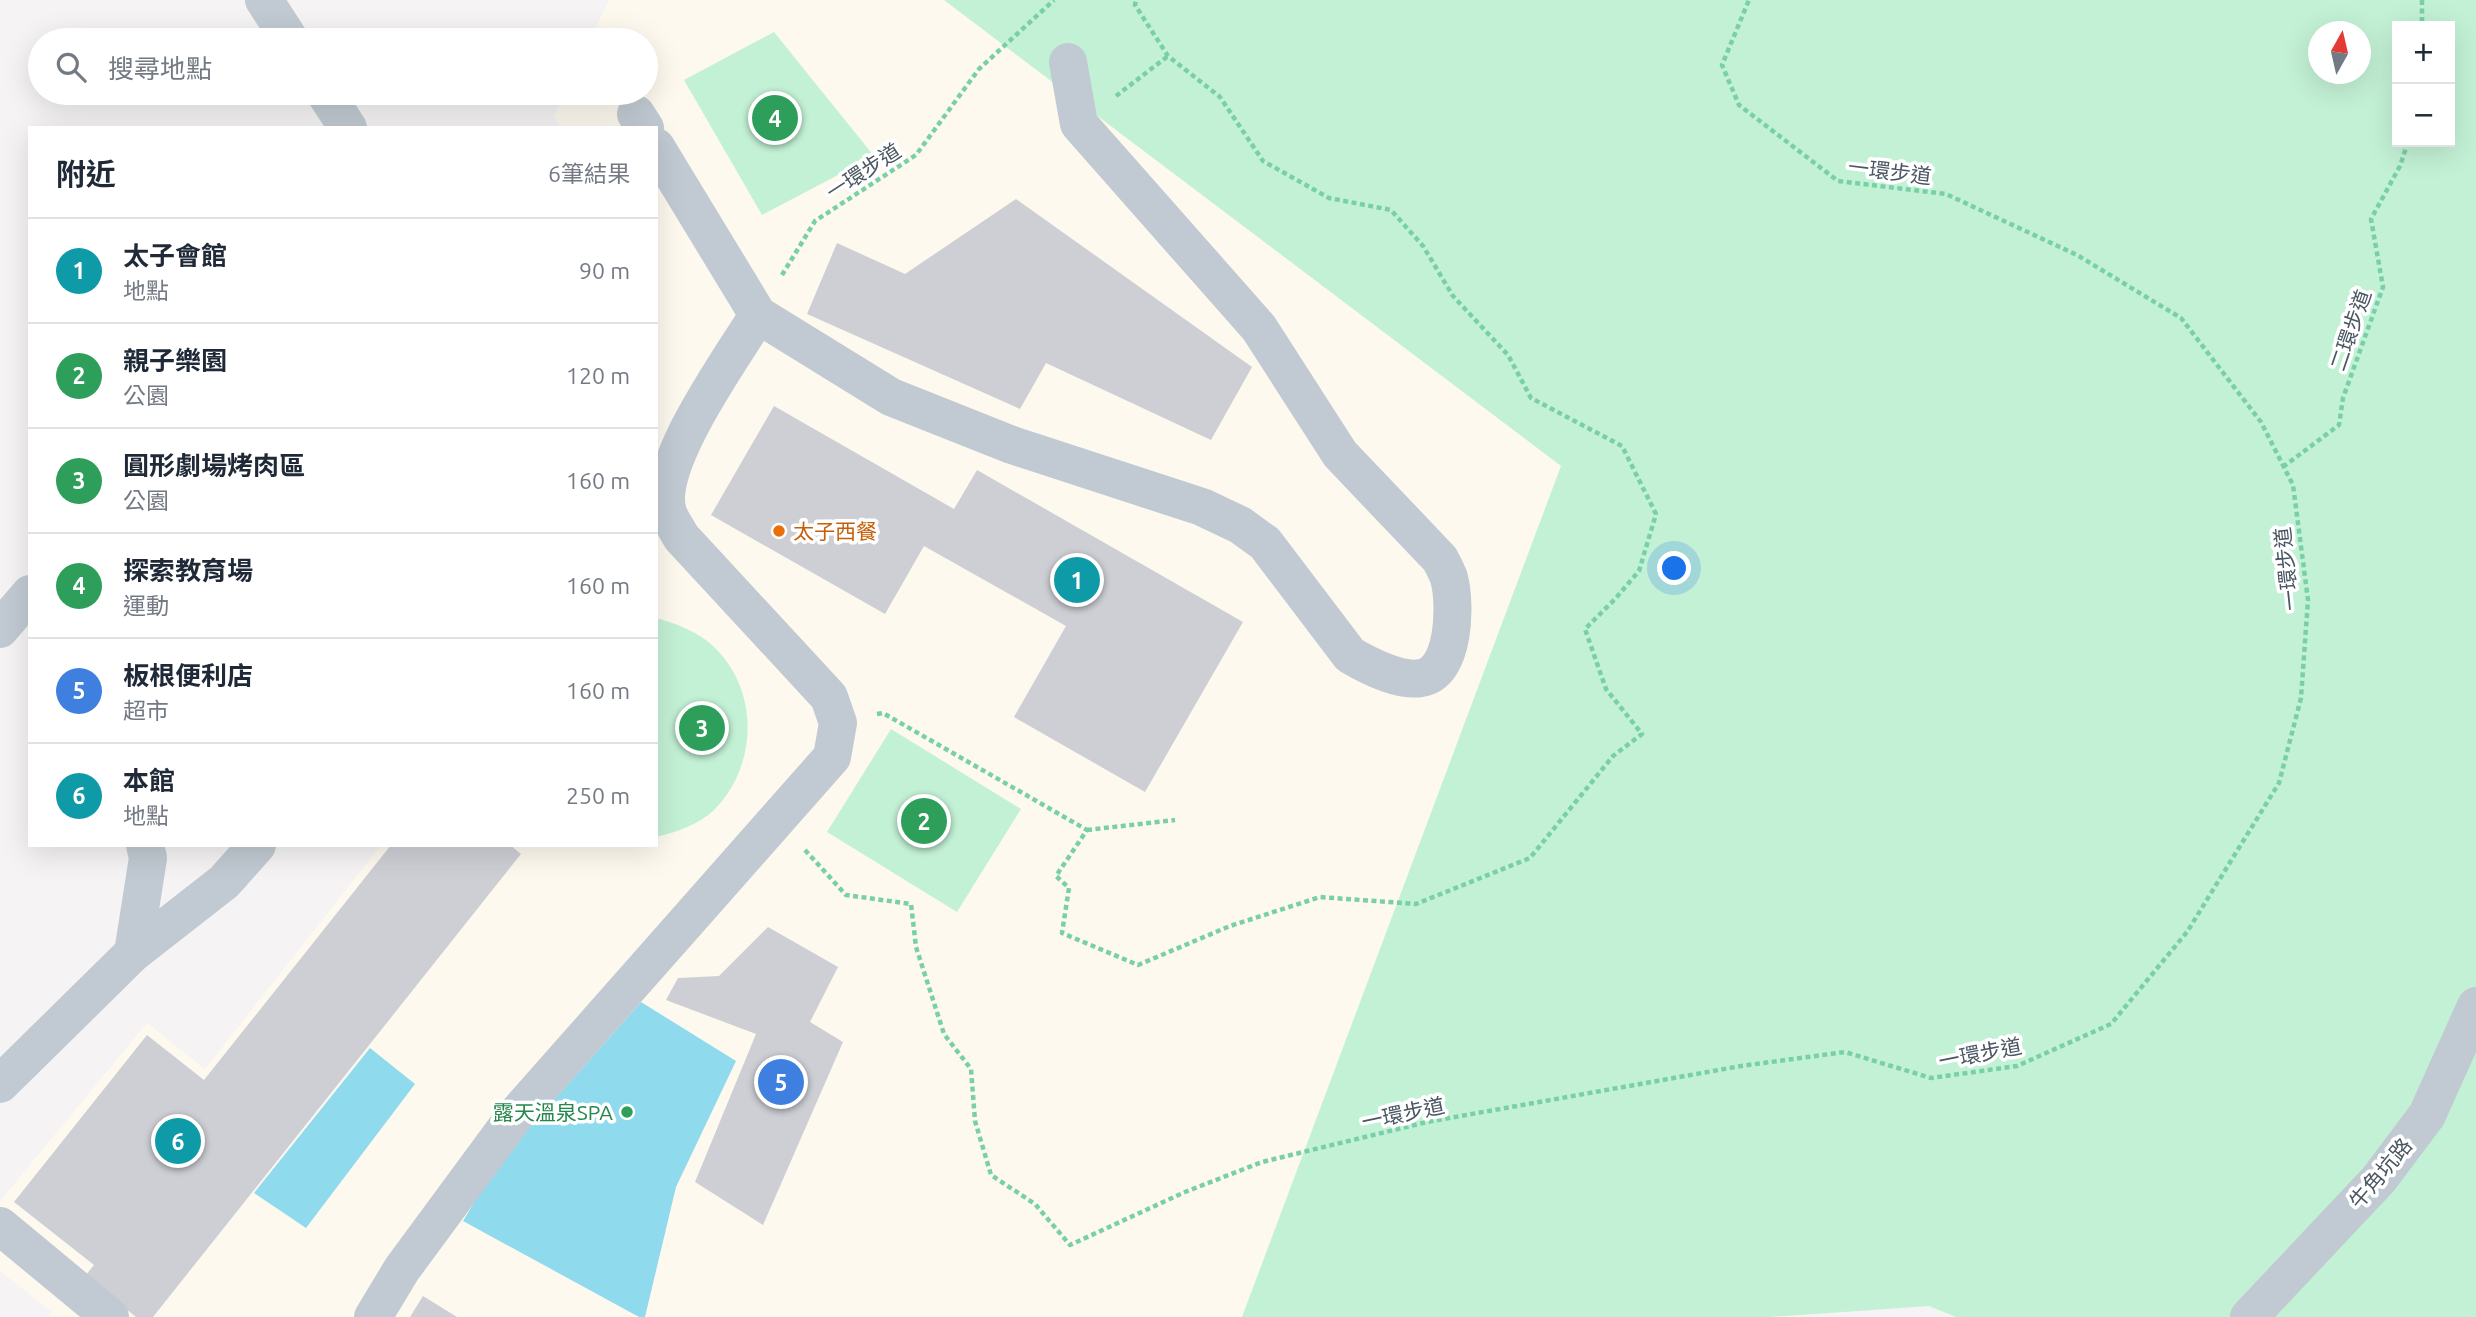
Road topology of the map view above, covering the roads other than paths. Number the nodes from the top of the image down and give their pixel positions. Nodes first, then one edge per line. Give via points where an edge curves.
1 (264, 0) edge
2 (282, 28) edge
3 (1068, 62) dead end
4 (333, 105) edge
5 (347, 126) edge
6 (658, 150) edge
7 (758, 315) junction
8 (28, 596) edge
9 (0, 629) edge
10 (145, 847) edge
11 (255, 847) edge
12 (133, 953) junction
13 (2476, 1006) edge
14 (0, 1084) edge
15 (0, 1226) edge
16 (110, 1317) edge
17 (373, 1317) edge
18 (2249, 1317) edge

1 - 2 street
3 - 7 street via 1079,124 1259,328 1340,454 1440,559 1449,577 1453,603 1446,654 1436,671 1421,678 1399,676 1350,655 1265,543 1240,525 1202,507 1012,445 891,397
4 - 5 street
6 - 7 street
7 - 17 street via 682,440 667,485 668,512 681,537 829,696 838,723 832,757 514,1117 402,1269
8 - 9 street
10 - 12 street via 148,858
11 - 12 street via 225,882
12 - 14 street
13 - 18 street, 牛角坑路 via 2427,1115 2379,1179
15 - 16 street

